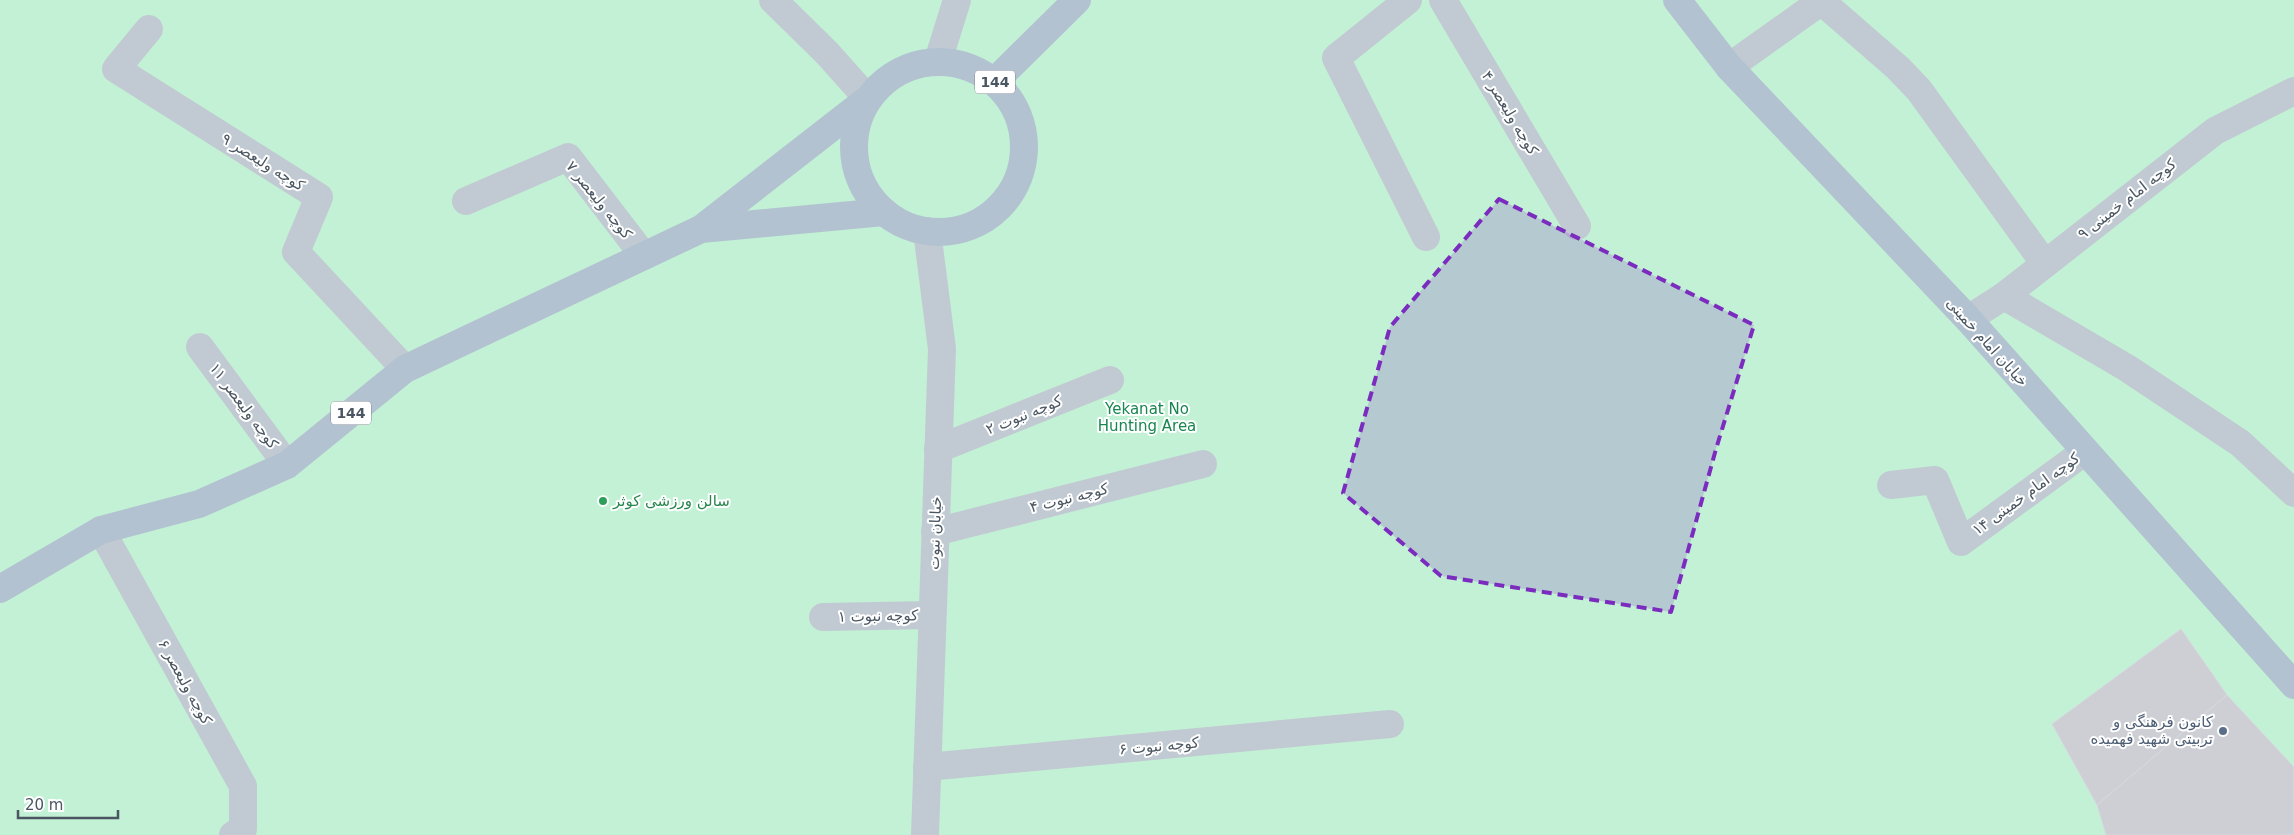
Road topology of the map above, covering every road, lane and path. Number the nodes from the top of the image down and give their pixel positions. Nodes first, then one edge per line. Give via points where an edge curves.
1 (773, 0) edge
2 (957, 0) edge
3 (1077, 0) edge
4 (1408, 0) edge
5 (1443, 0) edge
6 (1677, 0) edge
7 (1822, 1) edge
8 (149, 29) dead end
9 (938, 61) junction
10 (1730, 67) junction
11 (995, 81) junction
12 (2294, 91) edge
13 (868, 99) junction
14 (466, 201) dead end
15 (884, 212) junction
16 (1577, 226) dead end
17 (701, 229) junction
18 (927, 232) junction
19 (1426, 237) dead end
20 (644, 256) junction
21 (2045, 264) junction
22 (2004, 296) junction
23 (1968, 319) junction
24 (200, 347) dead end
25 (404, 369) junction
26 (1110, 380) dead end
27 (938, 449) junction
28 (2084, 452) junction
29 (1204, 464) dead end
30 (287, 465) junction
31 (1891, 485) dead end
32 (2294, 493) edge
33 (101, 530) junction
34 (935, 532) junction
35 (0, 590) edge
36 (932, 615) junction
37 (823, 617) dead end
38 (2294, 685) edge
39 (1390, 724) dead end
40 (927, 767) junction
41 (233, 835) edge
42 (925, 835) edge

1 - 13 street
2 - 9 street
3 - 11 main road, 144
4 - 19 street via 1336,58
5 - 16 street, کوچه ولیعصر ۴
6 - 10 main road, خیابان امام خمینی
7 - 10 street
7 - 21 street via 1919,90
8 - 25 street, کوچه ولیعصر ۹ via 116,69 318,197 296,252
9 - 11 main road, 144 via 961,65
9 - 13 main road, 144 via 902,69
10 - 23 main road, خیابان امام خمینی
11 - 18 main road, 144 via 1012,100 1024,138 1020,175 997,212 956,231
12 - 21 street, کوچه امام خمینی ۹ via 2215,131
13 - 15 main road, 144 via 854,134 854,159 867,192
13 - 17 main road, 144
14 - 20 street, کوچه ولیعصر ۷ via 568,157
15 - 17 main road, 144
15 - 18 main road, 144 via 917,232
17 - 20 main road, 144
18 - 27 street, خیابان نبوت via 942,349
20 - 25 main road, 144
21 - 22 street, کوچه امام خمینی ۹
22 - 23 street, کوچه امام خمینی ۹
22 - 32 street via 2126,368 2240,443
23 - 28 main road, خیابان امام خمینی
24 - 30 street, کوچه ولیعصر ۱۱
25 - 30 main road, 144
26 - 27 street, کوچه نبوت ۲
27 - 34 street, خیابان نبوت
28 - 31 street, کوچه امام خمینی ۱۴ via 1961,542 1936,480
28 - 38 main road, خیابان امام خمینی
29 - 34 street, کوچه نبوت ۴
30 - 33 main road, 144 via 199,504
33 - 35 main road, 144
33 - 41 street, کوچه ولیعصر ۶ via 243,786 243,828
34 - 36 street, خیابان نبوت
36 - 37 street, کوچه نبوت ۱
36 - 40 street, خیابان نبوت
39 - 40 street, کوچه نبوت ۶
40 - 42 street, خیابان نبوت

